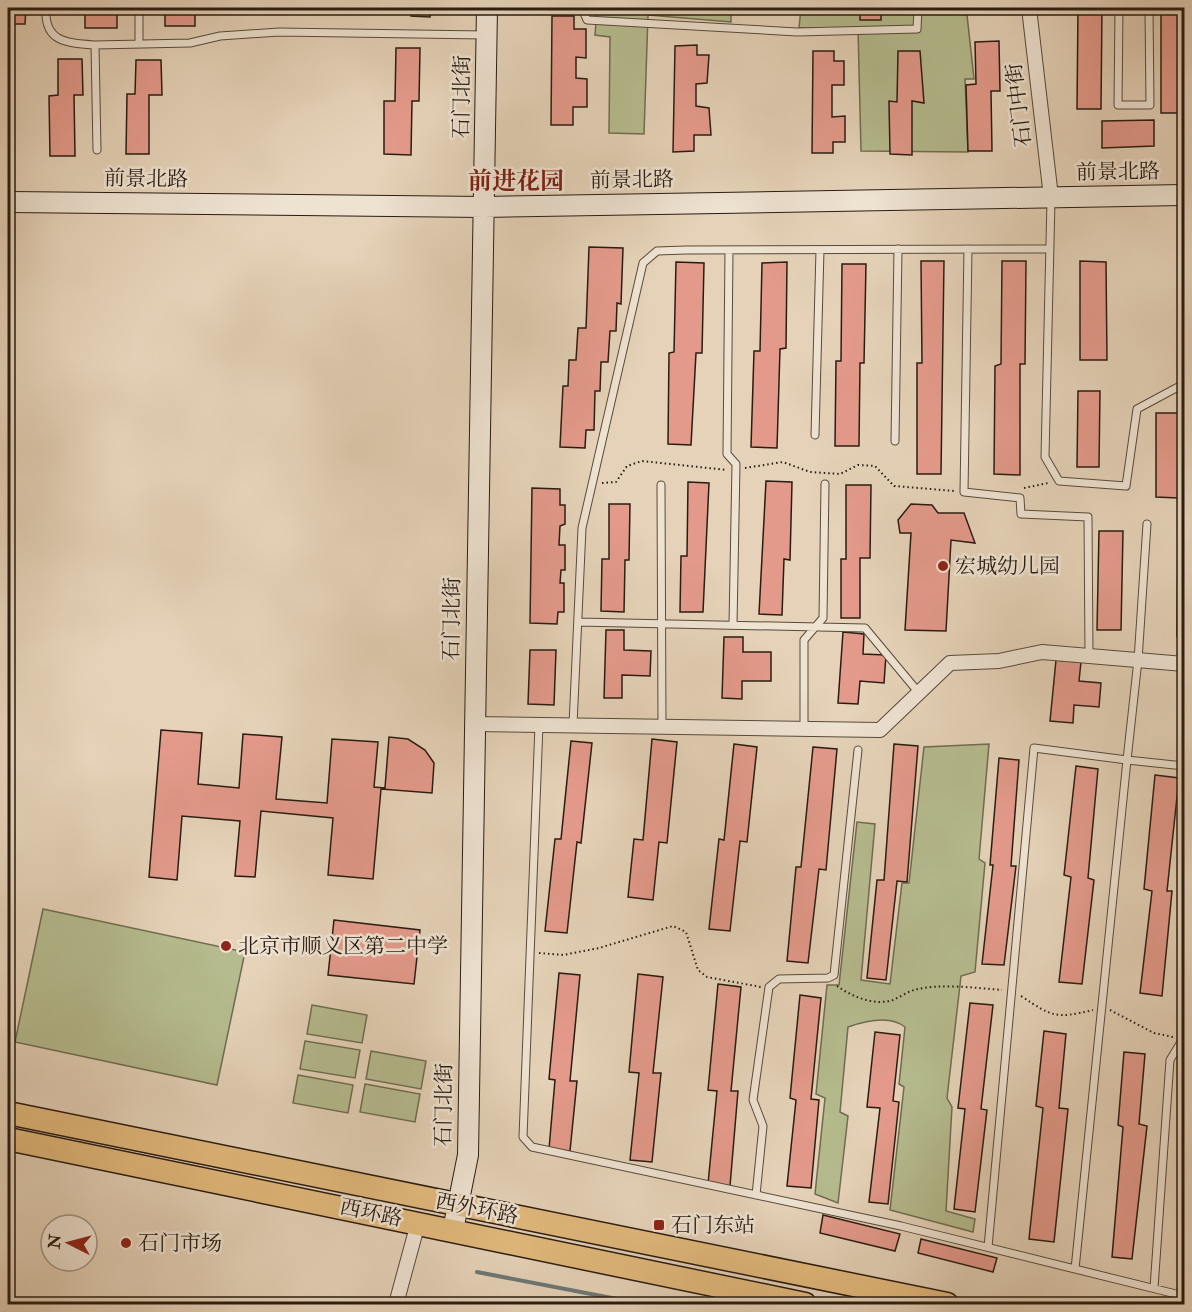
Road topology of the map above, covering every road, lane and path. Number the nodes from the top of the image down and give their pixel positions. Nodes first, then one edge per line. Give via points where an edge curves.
1 (46, 8) edge
2 (140, 8) edge
3 (487, 8) edge
4 (582, 8) edge
5 (918, 8) edge
6 (1029, 8) edge
7 (1119, 8) edge
8 (1149, 8) edge
9 (487, 35) junction
10 (139, 44) junction
11 (95, 45) junction
12 (97, 150) dead end
13 (1185, 195) edge
14 (1051, 197) junction
15 (8, 202) edge
16 (484, 207) junction
17 (820, 249) junction
18 (898, 249) junction
19 (968, 249) junction
20 (1050, 249) junction
21 (729, 250) junction
22 (1185, 389) edge
23 (814, 435) dead end
24 (896, 441) dead end
25 (661, 484) dead end
26 (825, 484) dead end
27 (1147, 524) dead end
28 (578, 622) junction
29 (661, 624) junction
30 (733, 625) junction
31 (815, 627) junction
32 (1089, 656) junction
33 (1138, 660) junction
34 (1185, 664) edge
35 (919, 693) junction
36 (474, 724) junction
37 (539, 725) junction
38 (573, 725) junction
39 (662, 727) junction
40 (804, 729) junction
41 (858, 750) dead end
42 (1127, 760) junction
43 (1185, 766) edge
44 (530, 952) junction
45 (769, 987) junction
46 (1185, 1036) edge
47 (8, 1113) edge
48 (8, 1138) edge
49 (756, 1195) junction
50 (459, 1205) junction
51 (418, 1223) junction
52 (453, 1230) junction
53 (988, 1247) junction
54 (1075, 1269) junction
55 (1154, 1288) junction
56 (1185, 1296) edge
57 (396, 1305) edge
58 (805, 1305) edge
59 (947, 1305) edge

1 - 11 lane via 45,23 52,36
2 - 10 lane
3 - 9 street, 石门北街
4 - 5 lane via 587,20 797,32 917,29
6 - 14 street, 石门中街
7 - 8 lane via 1118,105 1150,105
9 - 10 lane via 279,32 220,36 190,43
9 - 16 street, 石门北街
10 - 11 lane
11 - 12 lane
13 - 14 street, 前景北路
14 - 16 street, 前景北路
14 - 20 lane
15 - 16 street, 前景北路
16 - 36 street, 石门北街
17 - 18 lane
17 - 21 lane
17 - 23 lane
18 - 19 lane
18 - 24 lane
19 - 20 lane
19 - 32 lane via 964,492 1020,498 1021,514 1088,517
20 - 22 lane via 1045,457 1059,481 1126,486 1137,409 1178,387
21 - 28 lane via 657,251 643,262 582,528
21 - 30 lane via 727,454 736,464
25 - 29 lane
26 - 31 lane via 823,618
27 - 33 lane
28 - 29 lane
28 - 38 lane
29 - 30 lane
29 - 39 lane
30 - 31 lane
31 - 35 lane via 865,628
31 - 40 lane via 804,640
32 - 33 street
32 - 35 street via 1042,652 999,661 950,663
33 - 34 street
33 - 42 lane
35 - 40 street via 880,730
36 - 37 street
36 - 50 street, 石门北街 via 468,1155
37 - 38 street
37 - 44 lane
38 - 39 street
39 - 40 street
41 - 45 lane via 834,975 779,979
42 - 43 lane
42 - 53 lane via 1034,748
42 - 54 lane
44 - 45 path via 564,955 673,926 686,932 698,970 707,977 753,988
44 - 49 lane via 523,1137 532,1147
45 - 49 lane via 753,1100 763,1126
46 - 55 lane via 1170,1060
47 - 50 main road, 西外环路
48 - 51 main road, 西环路
49 - 53 lane
50 - 52 street, 石门北街
50 - 59 main road, 西外环路
51 - 52 main road, 西环路
51 - 57 street
52 - 58 main road, 西环路
53 - 54 lane
54 - 55 lane
55 - 56 lane

